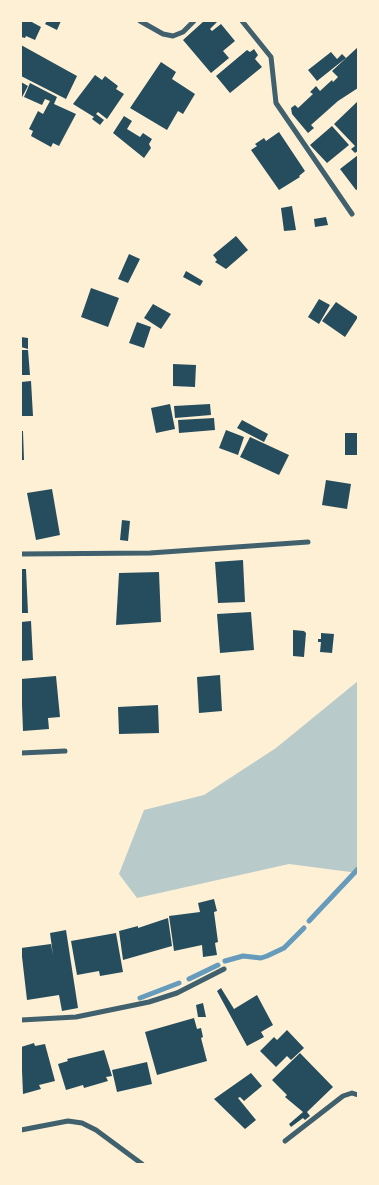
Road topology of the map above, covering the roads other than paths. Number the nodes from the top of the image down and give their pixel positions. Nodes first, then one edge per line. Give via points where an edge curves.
1 (140, 21) edge
2 (194, 21) edge
3 (242, 21) edge
4 (352, 214) dead end
5 (308, 542) dead end
6 (21, 554) edge
7 (65, 751) dead end
8 (21, 753) edge
9 (224, 969) dead end
10 (21, 1020) edge
11 (358, 1095) edge
12 (21, 1130) edge
13 (285, 1141) dead end
14 (142, 1164) edge

1 - 2 street via 173,36 183,32
3 - 4 street via 271,57 276,103
5 - 6 street via 150,553
7 - 8 street
9 - 10 street via 177,993 149,1002 76,1017
11 - 13 street via 343,1096
12 - 14 street via 68,1121 82,1123

